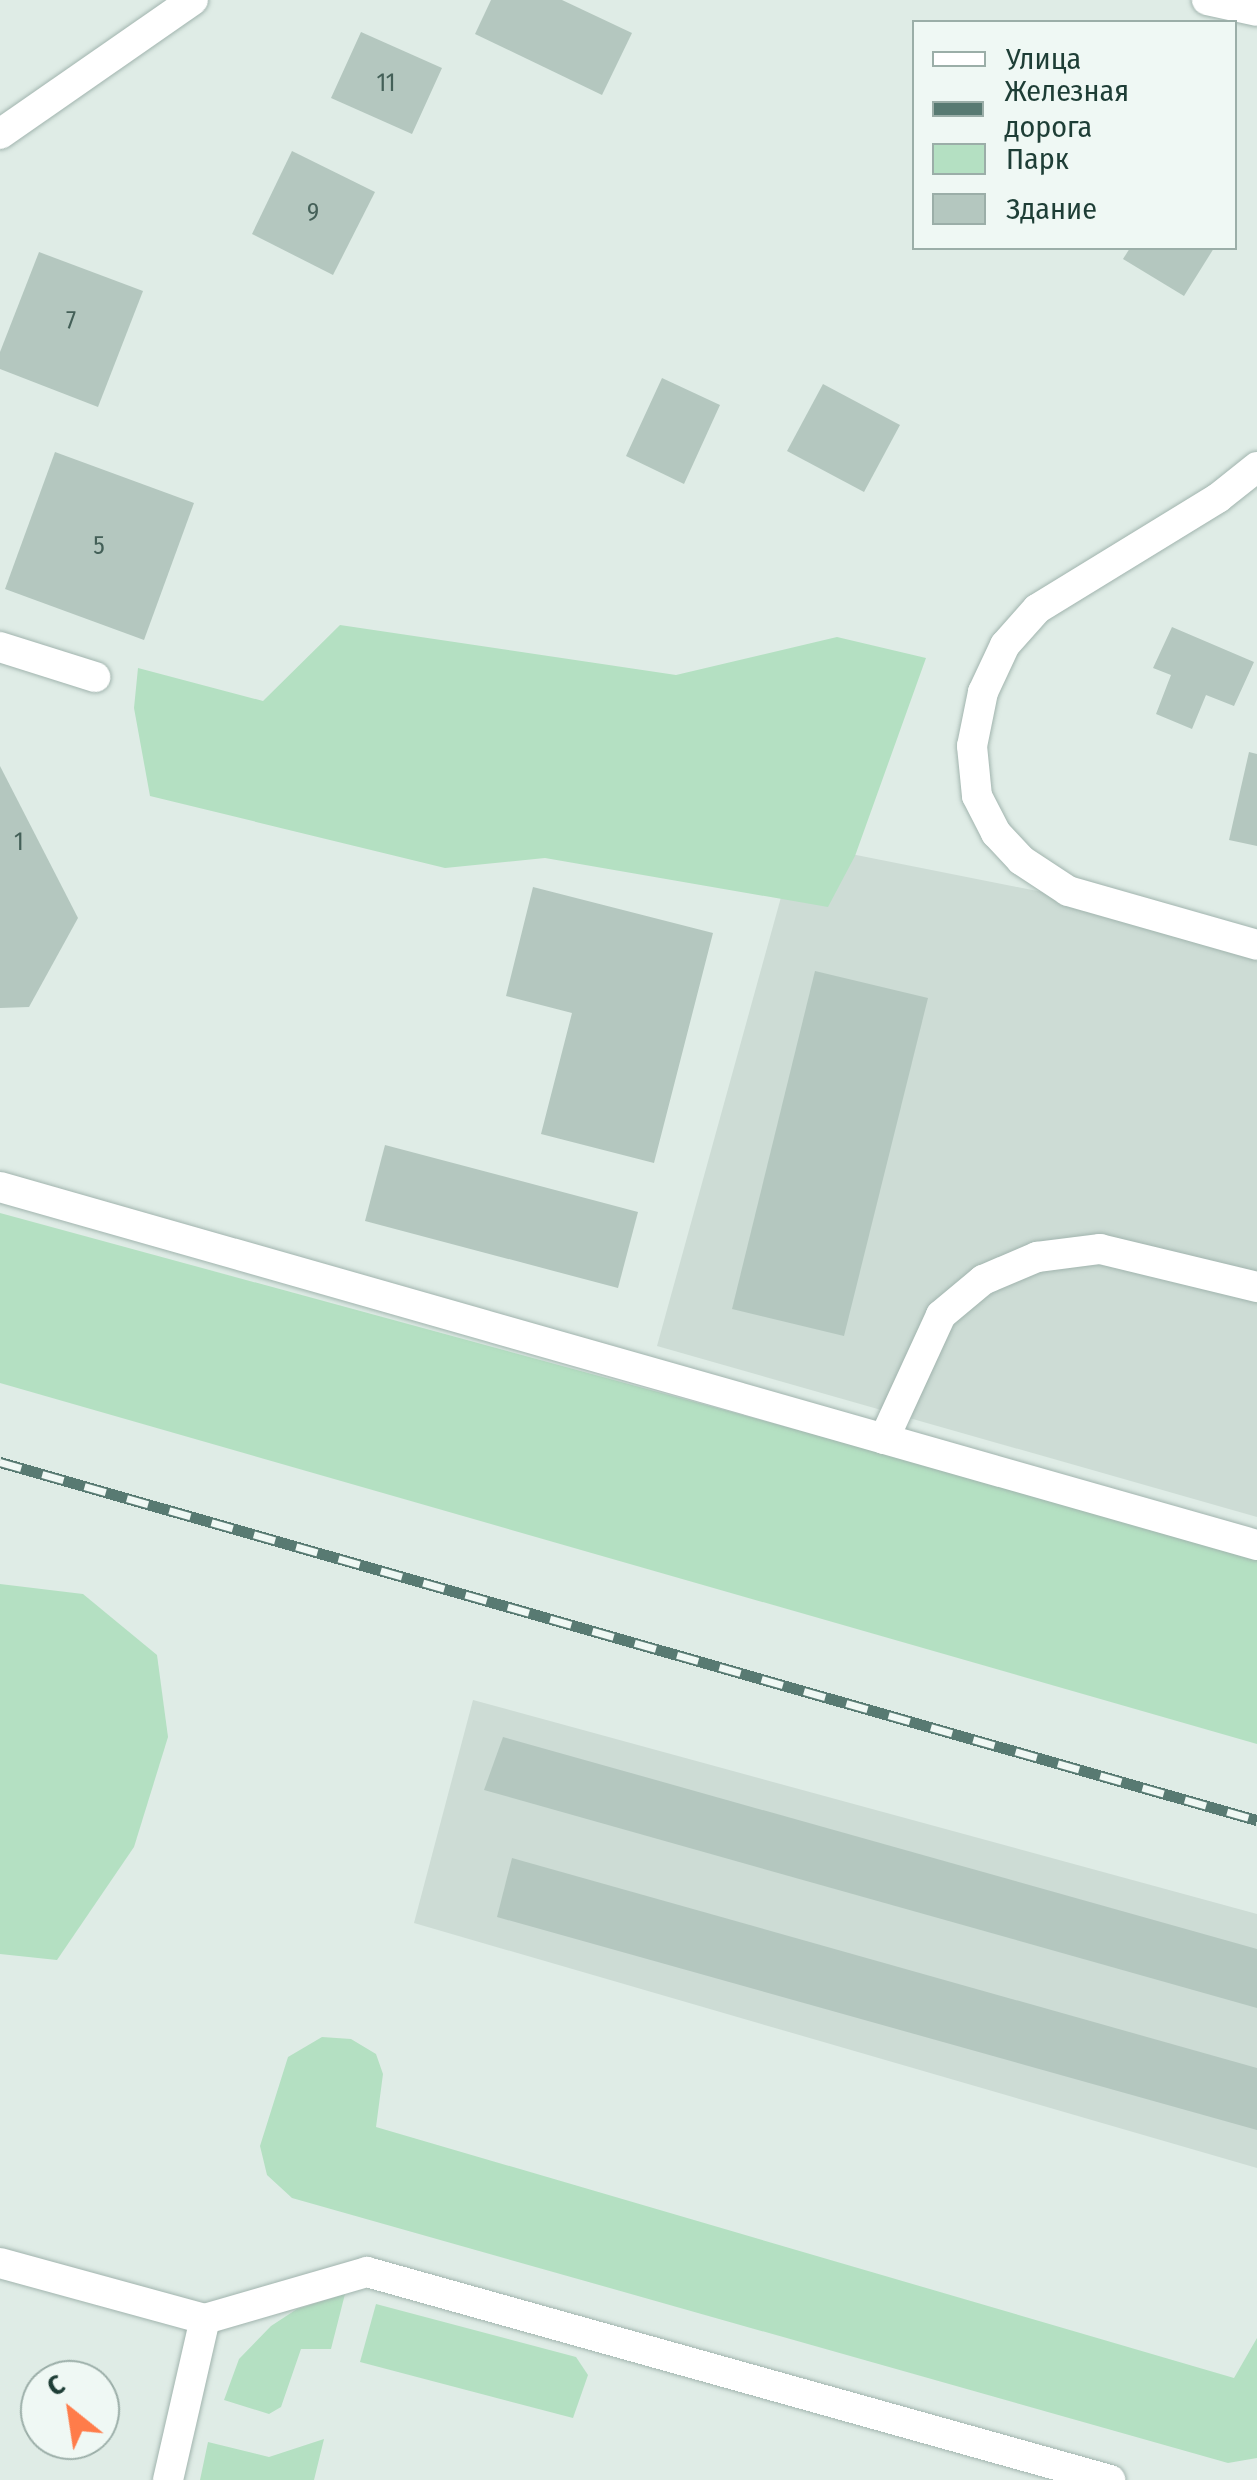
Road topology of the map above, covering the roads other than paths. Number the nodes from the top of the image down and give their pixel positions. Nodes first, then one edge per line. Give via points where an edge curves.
1 (193, 0) edge
2 (1207, 0) edge
3 (1257, 11) edge
4 (0, 134) edge
5 (1257, 466) edge
6 (0, 647) edge
7 (95, 677) dead end
8 (1257, 945) edge
9 (0, 1187) edge
10 (1257, 1287) edge
11 (884, 1439) junction
12 (1257, 1545) edge
13 (0, 2263) edge
14 (205, 2319) junction
15 (168, 2480) edge
16 (1110, 2480) edge

1 - 4 street
2 - 3 street
5 - 8 street via 1218,498 1037,609 998,660 983,692 972,746 977,796 1021,860 1068,890
6 - 7 street
9 - 11 street
10 - 11 street via 1100,1249 1037,1257 983,1280 941,1315
11 - 12 street
13 - 14 street
14 - 15 street
14 - 16 street via 367,2272

